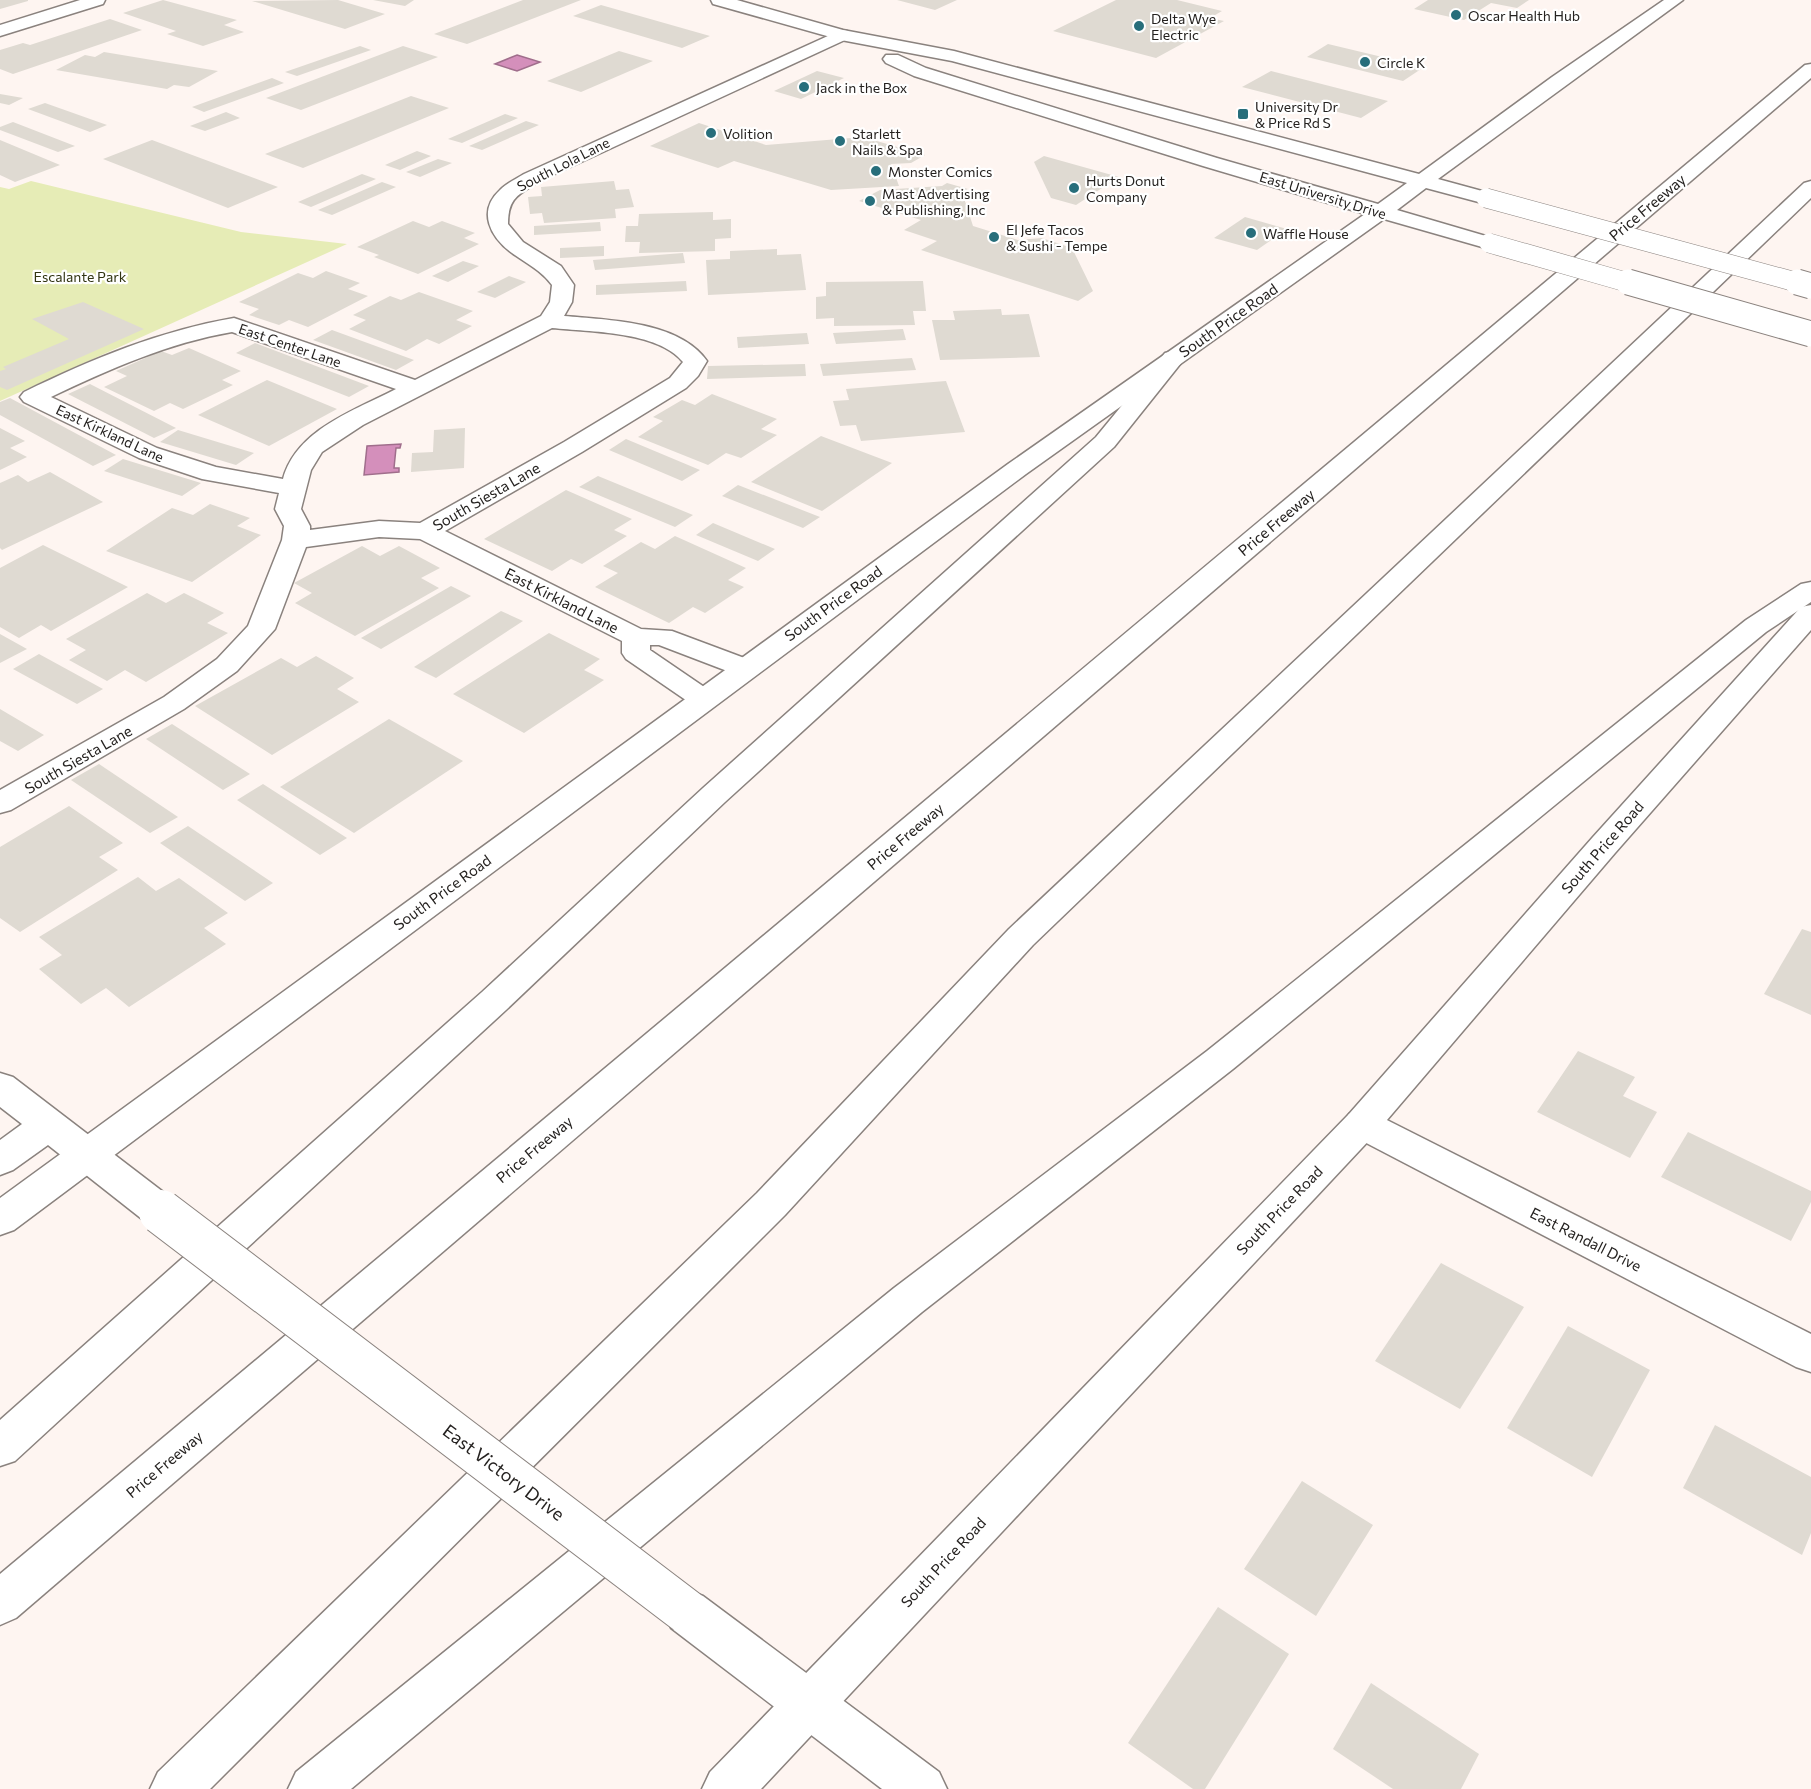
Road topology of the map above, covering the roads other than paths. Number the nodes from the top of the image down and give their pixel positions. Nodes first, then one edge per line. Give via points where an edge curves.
1 (98, 0) edge
2 (719, 0) edge
3 (1675, 0) edge
4 (0, 31) edge
5 (841, 35) junction
6 (1811, 69) edge
7 (920, 72) junction
8 (1135, 104) junction
9 (1423, 182) junction
10 (1811, 187) edge
11 (1380, 213) junction
12 (1811, 286) edge
13 (549, 321) junction
14 (1811, 334) edge
15 (128, 352) joint
16 (1173, 358) junction
17 (415, 388) junction
18 (292, 488) junction
19 (424, 531) junction
20 (295, 540) junction
21 (1811, 590) edge
22 (1811, 613) edge
23 (636, 637) junction
24 (745, 668) junction
25 (703, 699) junction
26 (0, 804) edge
27 (0, 1087) edge
28 (1362, 1124) junction
29 (48, 1125) junction
30 (86, 1154) junction
31 (0, 1160) edge
32 (0, 1219) edge
33 (1811, 1354) edge
34 (0, 1447) edge
35 (0, 1603) edge
36 (809, 1703) junction
37 (174, 1789) edge
38 (313, 1789) edge
39 (727, 1789) edge
40 (922, 1789) edge

1 - 4 main road
2 - 5 main road, East University Drive
3 - 9 main road, South Price Road
5 - 7 main road, East University Drive
5 - 8 main road, East University Drive via 954,56
5 - 13 main road, South Lola Lane via 606,142 531,178 507,194 498,208 498,225 516,246 553,271 563,285 561,302
6 - 35 main road, Price Freeway
7 - 8 main road via 960,68 1070,97
7 - 11 main road, East University Drive
8 - 9 main road, East University Drive
9 - 11 main road, South Price Road
9 - 12 main road, East University Drive, bridge
10 - 37 main road via 1021,937 771,1204
11 - 14 main road, East University Drive, bridge
11 - 16 main road, South Price Road
13 - 17 main road
13 - 19 main road, South Siesta Lane via 669,338 690,351 695,361 678,383
15 - 17 main road, East Center Lane via 203,329 234,325
15 - 18 main road, East Kirkland Lane via 32,397 159,456 211,474
16 - 24 main road, South Price Road
16 - 34 main road via 1106,442
17 - 18 main road via 312,447
18 - 20 main road via 288,509 297,526
19 - 20 main road, South Siesta Lane via 379,529
19 - 23 main road, East Kirkland Lane
20 - 26 main road, South Siesta Lane via 261,629 227,665 174,703
21 - 38 main road via 1756,626 1220,1060 908,1300
22 - 28 main road, South Price Road
23 - 24 main road, East Kirkland Lane via 662,637
23 - 25 main road, East Kirkland Lane via 636,653
24 - 25 main road, South Price Road
25 - 30 main road, South Price Road
27 - 29 main road, East Victory Drive
28 - 33 main road, East Randall Drive
28 - 36 main road, South Price Road
29 - 30 main road, East Victory Drive
29 - 31 main road
30 - 32 main road, South Price Road
30 - 36 main road, East Victory Drive, bridge
36 - 39 main road, South Price Road
36 - 40 main road, East Victory Drive

